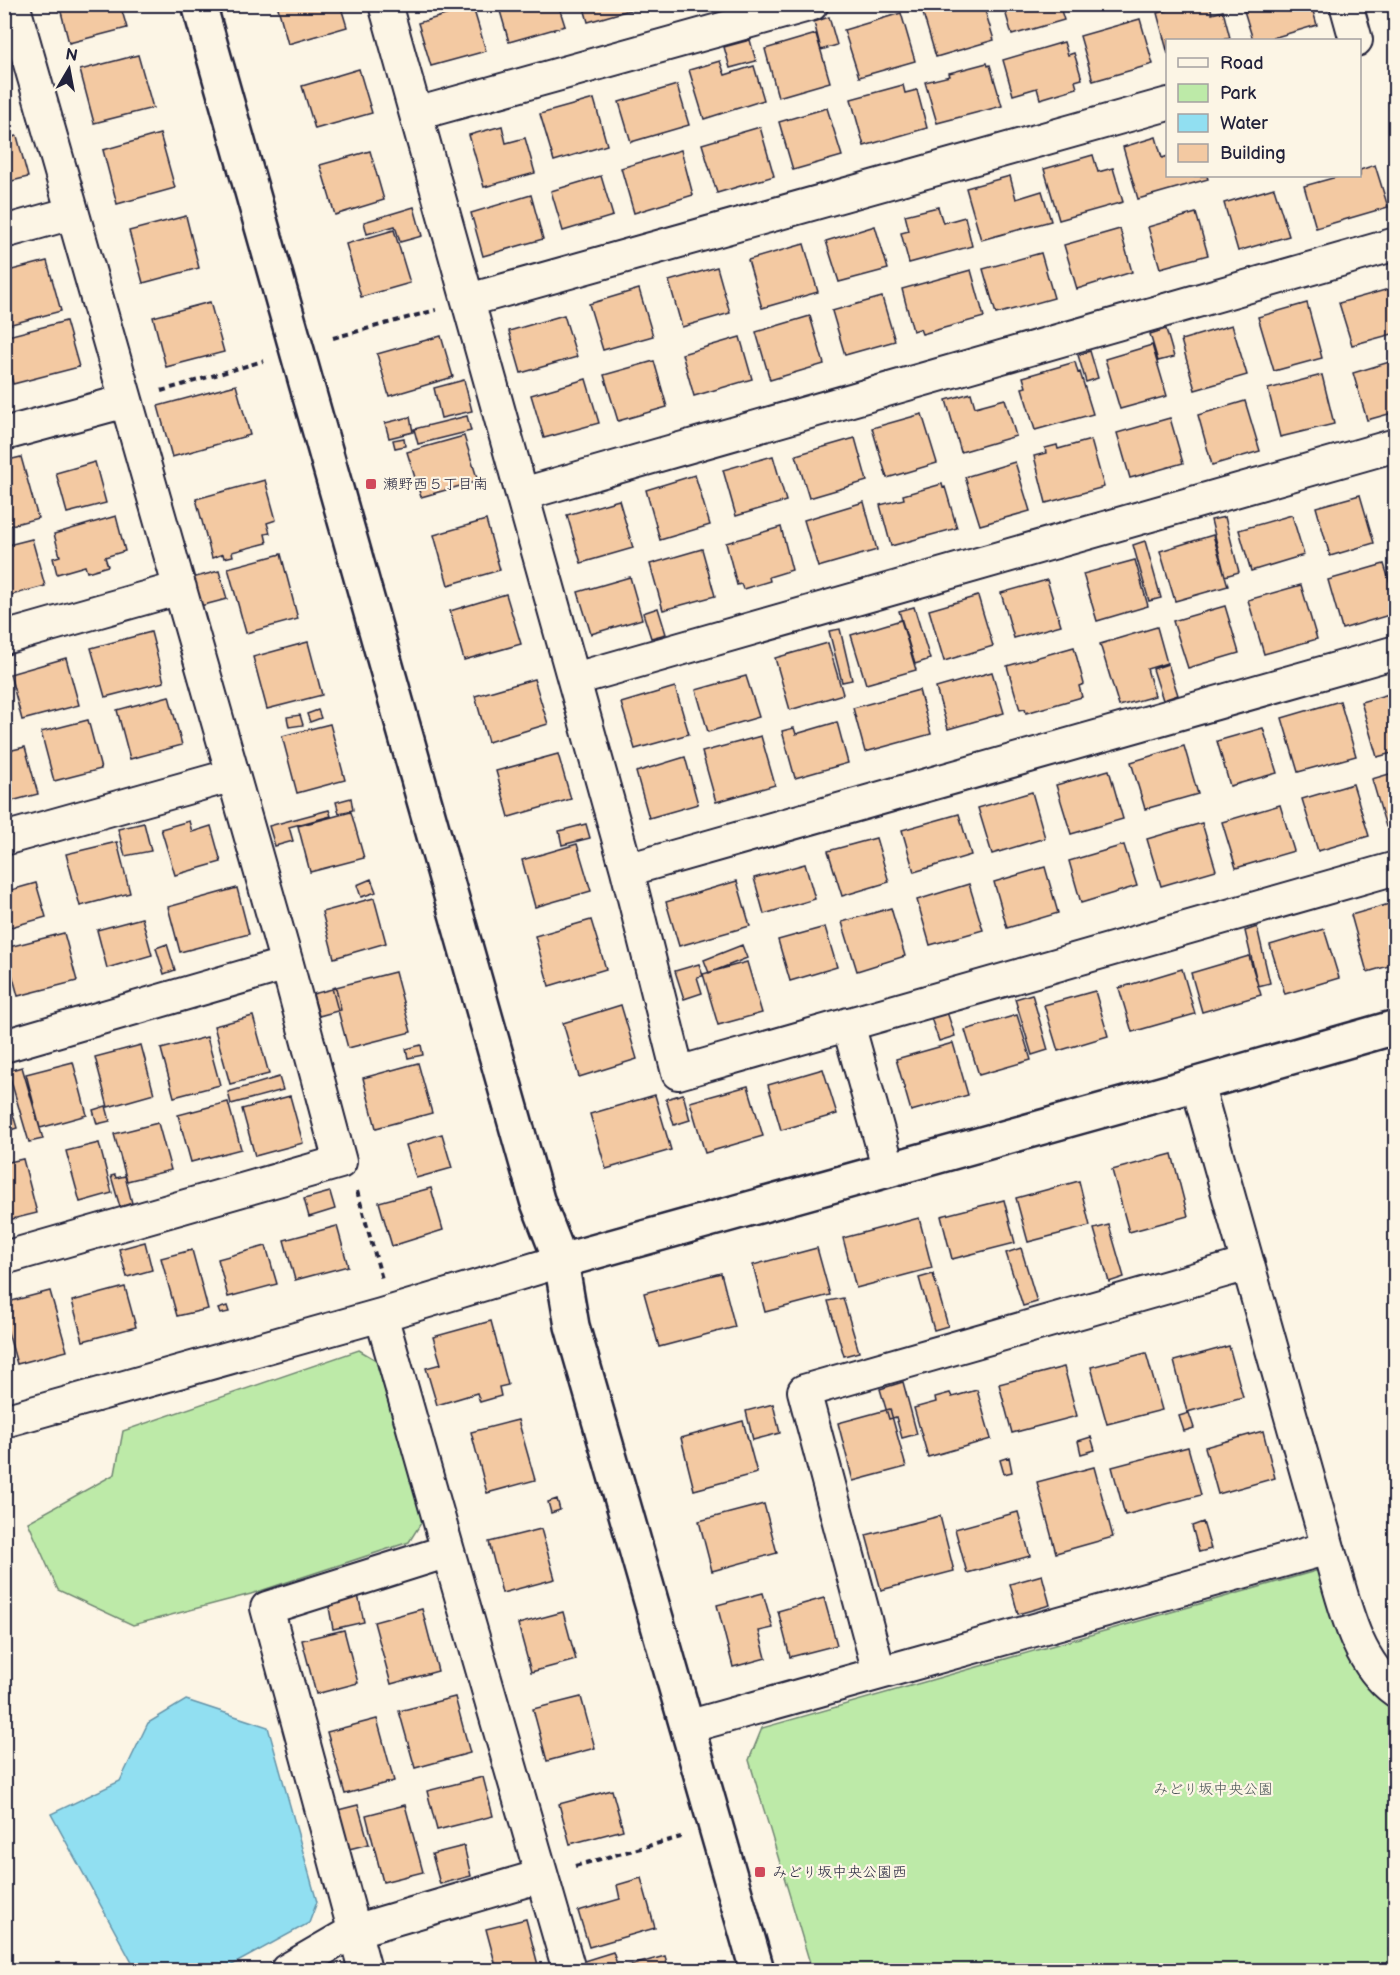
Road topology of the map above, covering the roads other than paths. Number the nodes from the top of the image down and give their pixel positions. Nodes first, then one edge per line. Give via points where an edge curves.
1 (198, 4) edge
2 (385, 4) edge
3 (812, 4) edge
4 (1346, 4) edge
5 (12, 19) edge
6 (1356, 39) edge
7 (1166, 104) edge
8 (416, 114) junction
9 (72, 213) junction
10 (4, 232) edge
11 (1395, 244) edge
12 (469, 300) junction
13 (126, 400) junction
14 (4, 434) edge
15 (1395, 445) edge
16 (523, 494) junction
17 (180, 588) junction
18 (4, 638) edge
19 (1395, 652) edge
20 (575, 679) junction
21 (233, 775) junction
22 (4, 839) edge
23 (1395, 868) edge
24 (627, 870) junction
25 (287, 964) junction
26 (848, 1024) junction
27 (1395, 1027) edge
28 (4, 1046) edge
29 (1197, 1084) junction
30 (889, 1170) junction
31 (4, 1258) edge
32 (561, 1262) junction
33 (1248, 1264) junction
34 (383, 1301) junction
35 (4, 1421) edge
36 (1328, 1548) junction
37 (448, 1551) junction
38 (879, 1672) junction
39 (1395, 1691) edge
40 (687, 1727) junction
41 (541, 1876) junction
42 (354, 1931) junction
43 (287, 1971) edge
44 (365, 1971) edge
45 (569, 1971) edge
46 (757, 1971) edge

1 - 32 street via 537,1200
2 - 8 street
3 - 8 street
4 - 6 street
5 - 9 street
7 - 12 street
8 - 12 street
9 - 10 street
9 - 13 street
11 - 16 street
12 - 16 street
13 - 14 street
13 - 17 street
15 - 20 street
16 - 20 street
17 - 18 street
17 - 21 street
19 - 24 street
20 - 24 street
21 - 22 street
21 - 25 street
23 - 26 street
24 - 26 street via 678,1073
25 - 28 street
25 - 31 street via 340,1162
26 - 30 street
27 - 29 street
29 - 30 street
29 - 33 street
30 - 32 street
32 - 34 street
32 - 40 street via 572,1326
33 - 36 street
33 - 38 street via 804,1391
34 - 35 street
34 - 37 street
36 - 38 street
36 - 39 street via 1360,1649
37 - 41 street
37 - 42 street via 267,1608
38 - 40 street
40 - 46 street
41 - 42 street
41 - 45 street
42 - 43 street
42 - 44 street

